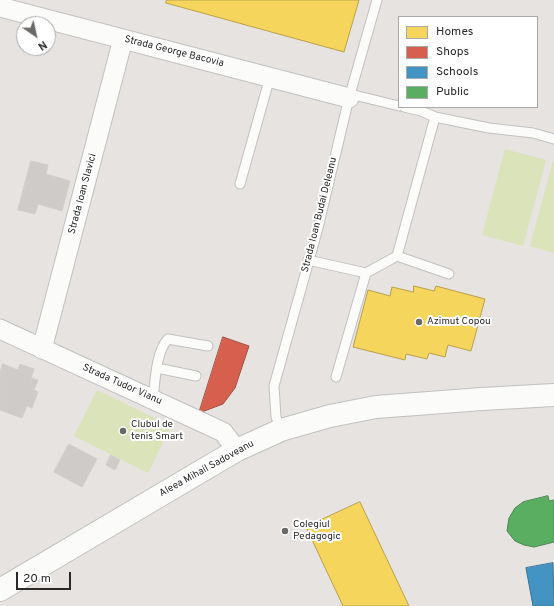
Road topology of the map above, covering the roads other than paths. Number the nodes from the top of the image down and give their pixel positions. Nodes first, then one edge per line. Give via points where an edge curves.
1 (377, 0) edge
2 (0, 7) edge
3 (123, 39) junction
4 (270, 77) junction
5 (350, 96) junction
6 (398, 106) edge
7 (421, 109) edge
8 (435, 117) junction
9 (554, 139) edge
10 (240, 184) dead end
11 (397, 256) junction
12 (308, 260) junction
13 (366, 273) junction
14 (449, 274) dead end
15 (0, 329) edge
16 (208, 346) dead end
17 (42, 349) junction
18 (157, 368) junction
19 (196, 376) dead end
20 (336, 377) dead end
21 (554, 395) edge
22 (153, 399) junction
23 (281, 430) junction
24 (237, 450) junction
25 (0, 590) edge

1 - 5 lane, Strada Ioan Budai Deleanu
2 - 3 street, Strada George Bacovia
3 - 4 street, Strada George Bacovia
3 - 17 street, Strada Ioan Slavici
4 - 5 street, Strada George Bacovia
4 - 10 lane
5 - 6 lane
5 - 12 lane, Strada Ioan Budai Deleanu
7 - 8 lane
8 - 9 lane via 489,128 533,133
8 - 11 lane
11 - 13 lane
11 - 14 lane
12 - 13 lane
12 - 23 lane, Strada Ioan Budai Deleanu via 274,386 276,417
13 - 20 lane
15 - 17 street, Strada Tudor Vianu
16 - 18 lane via 168,339 163,344
17 - 22 street, Strada Tudor Vianu
18 - 19 lane
18 - 22 lane
21 - 23 main road, Aleea Mihail Sadoveanu via 376,407 330,416
22 - 24 street, Strada Tudor Vianu via 223,432
23 - 24 main road, Aleea Mihail Sadoveanu
24 - 25 main road, Aleea Mihail Sadoveanu

